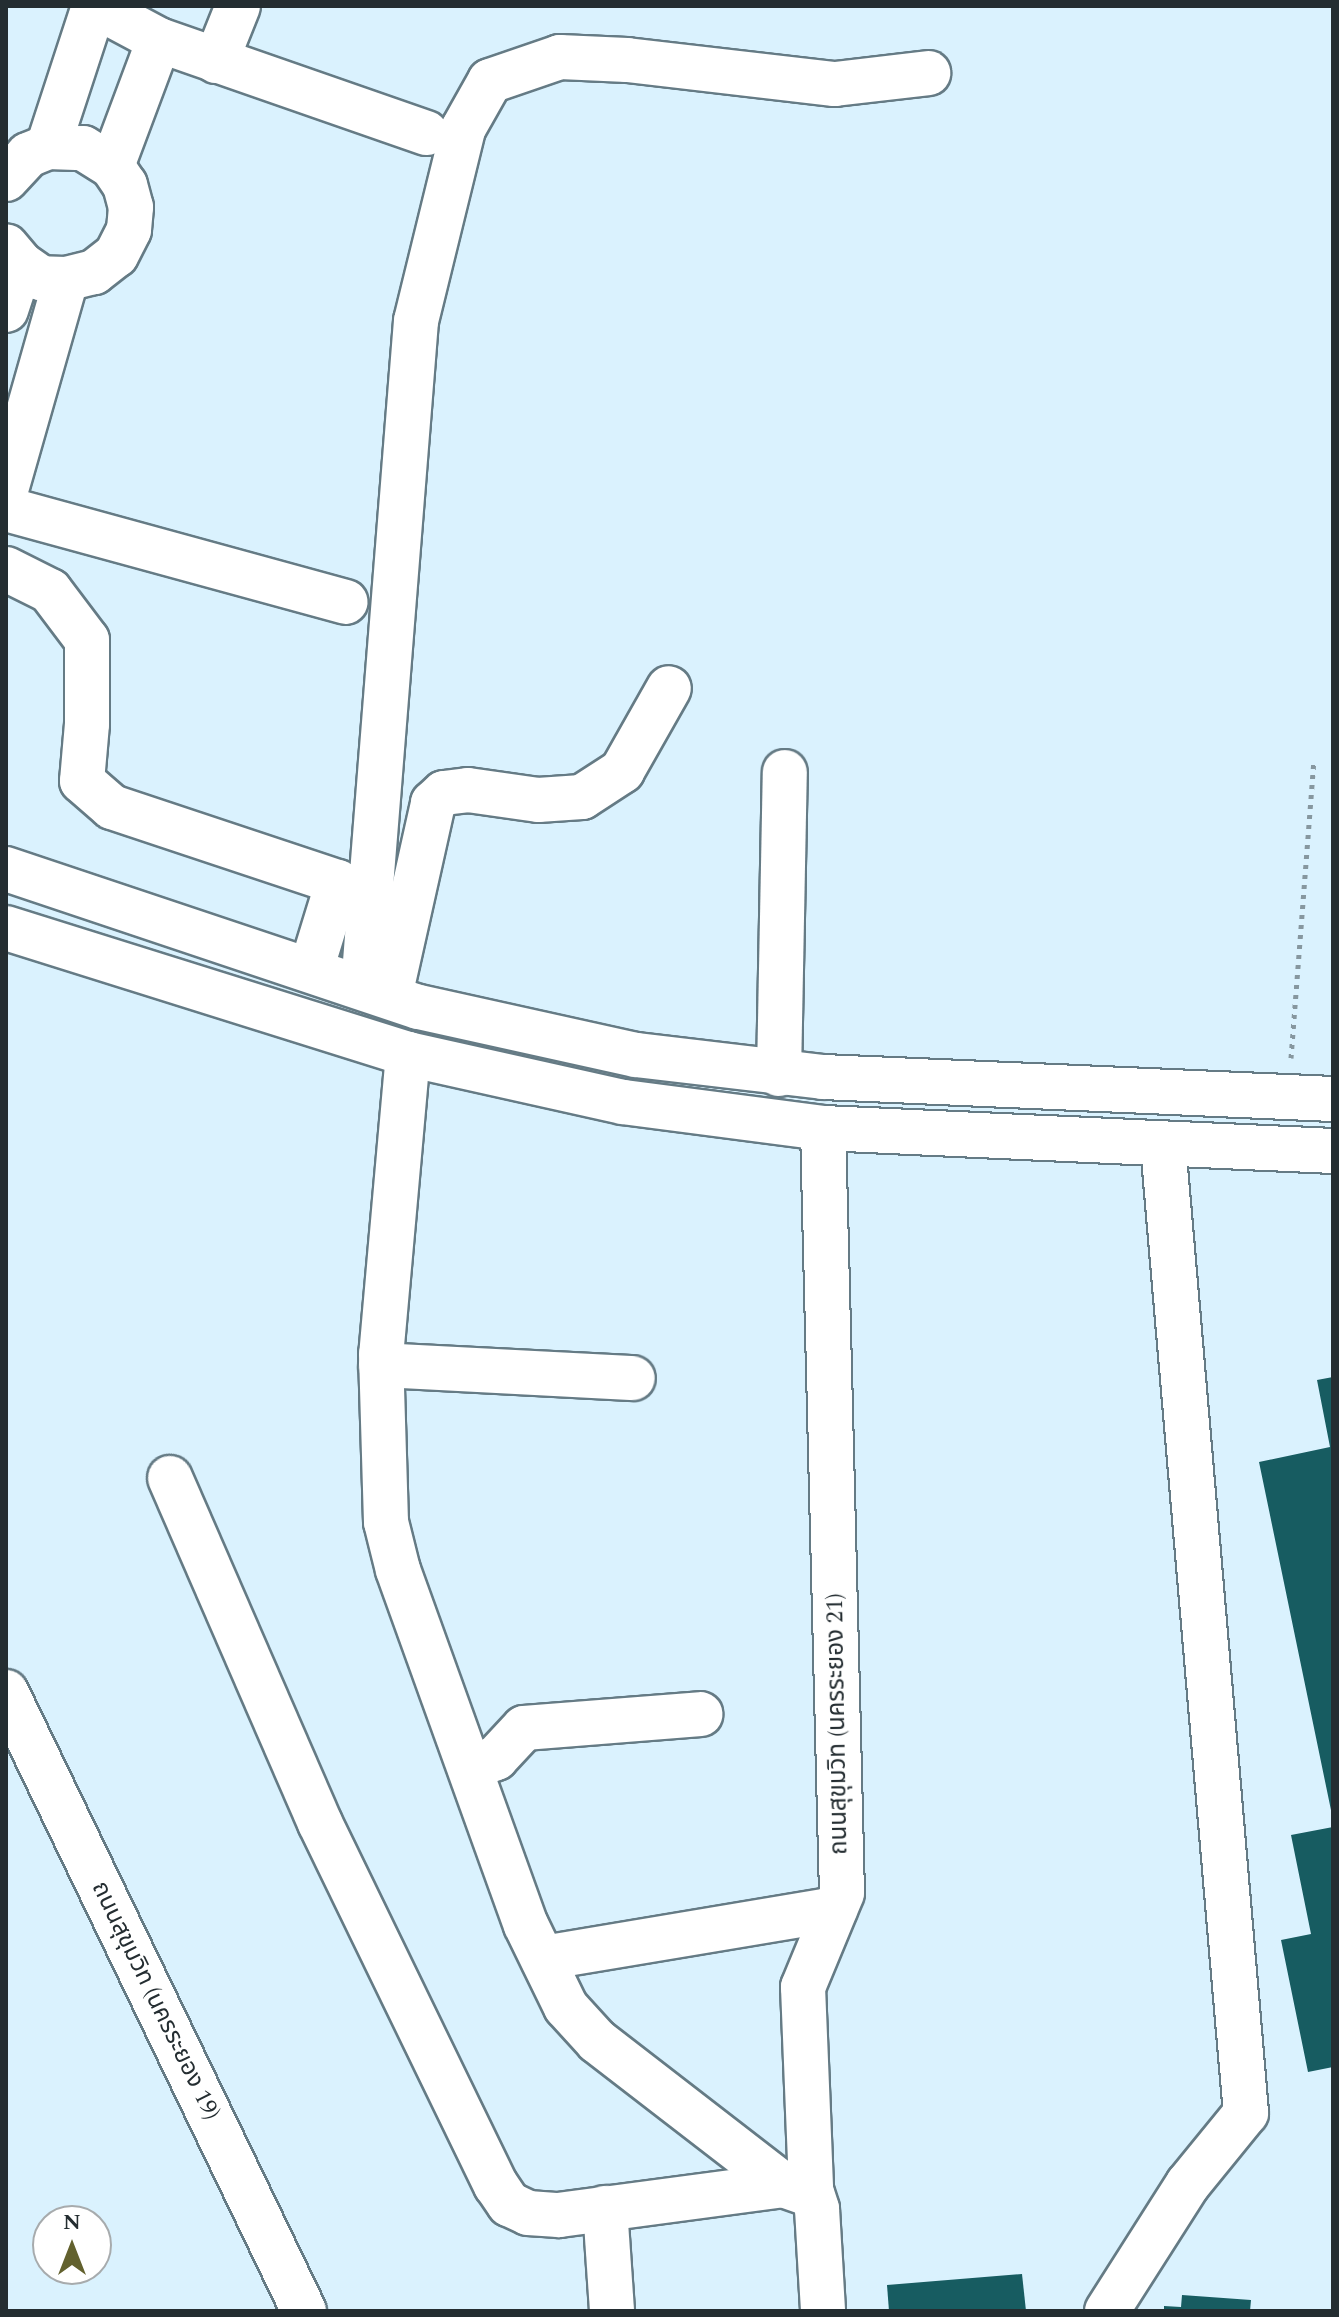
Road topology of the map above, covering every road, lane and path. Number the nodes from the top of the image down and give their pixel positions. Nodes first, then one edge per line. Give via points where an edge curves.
1 (95, 6) edge
2 (238, 6) edge
3 (159, 40) junction
4 (216, 61) junction
5 (928, 73) dead end
6 (426, 133) dead end
7 (48, 147) junction
8 (112, 166) junction
9 (6, 179) edge
10 (13, 255) edge
11 (66, 279) junction
12 (6, 310) edge
13 (6, 490) edge
14 (6, 509) edge
15 (6, 569) edge
16 (346, 602) dead end
17 (669, 688) dead end
18 (1314, 761) dead end
19 (785, 772) dead end
20 (6, 869) edge
21 (6, 928) edge
22 (311, 970) junction
23 (377, 992) junction
24 (408, 1054) junction
25 (779, 1074) junction
26 (1172, 1094) junction
27 (1288, 1099) junction
28 (1333, 1099) edge
29 (823, 1128) junction
30 (1168, 1145) junction
31 (1333, 1151) edge
32 (381, 1365) junction
33 (633, 1378) dead end
34 (170, 1478) dead end
35 (6, 1692) edge
36 (700, 1714) dead end
37 (470, 1768) junction
38 (835, 1909) junction
39 (543, 1958) junction
40 (798, 2190) junction
41 (605, 2208) junction
42 (304, 2311) edge
43 (612, 2311) edge
44 (823, 2311) edge
45 (1107, 2311) edge

1 - 3 street
1 - 7 street
2 - 4 street
3 - 4 street
3 - 8 street
4 - 6 street
5 - 23 street via 835,84 560,57 490,81 463,129 416,321
7 - 8 street via 83,148
7 - 9 street via 28,155
8 - 11 street via 131,207 129,230 116,255 94,272
10 - 11 street via 41,278
10 - 12 street
11 - 13 street
14 - 16 street
15 - 22 street via 50,591 87,640 82,781 112,807 338,882
17 - 23 street via 622,771 582,797 538,800 468,790 444,793 433,803
18 - 27 path
19 - 25 street
20 - 22 street
21 - 24 street
22 - 23 street
23 - 25 street via 419,1007 636,1055
24 - 29 street via 623,1102
24 - 32 street
25 - 26 street
26 - 27 street
26 - 30 street
27 - 28 street
29 - 30 street
29 - 38 street, ถนนสุขุมวิท (นครระยอง 21) via 842,1893
30 - 31 street
30 - 45 street via 1246,2113 1188,2184
32 - 33 street
32 - 37 street via 382,1470 390,1545
34 - 41 street via 320,1823 496,2185 509,2204 528,2213 559,2215
35 - 42 street, ถนนสุขุมวิท (นครระยอง 19)
36 - 37 street via 524,1728 496,1758
37 - 39 street via 526,1925
38 - 39 street
38 - 40 street, ถนนสุขุมวิท (นครระยอง 21) via 803,1987
39 - 40 street via 566,2007 597,2041
40 - 41 street
40 - 44 street, ถนนสุขุมวิท (นครระยอง 21) via 817,2209
41 - 43 street

